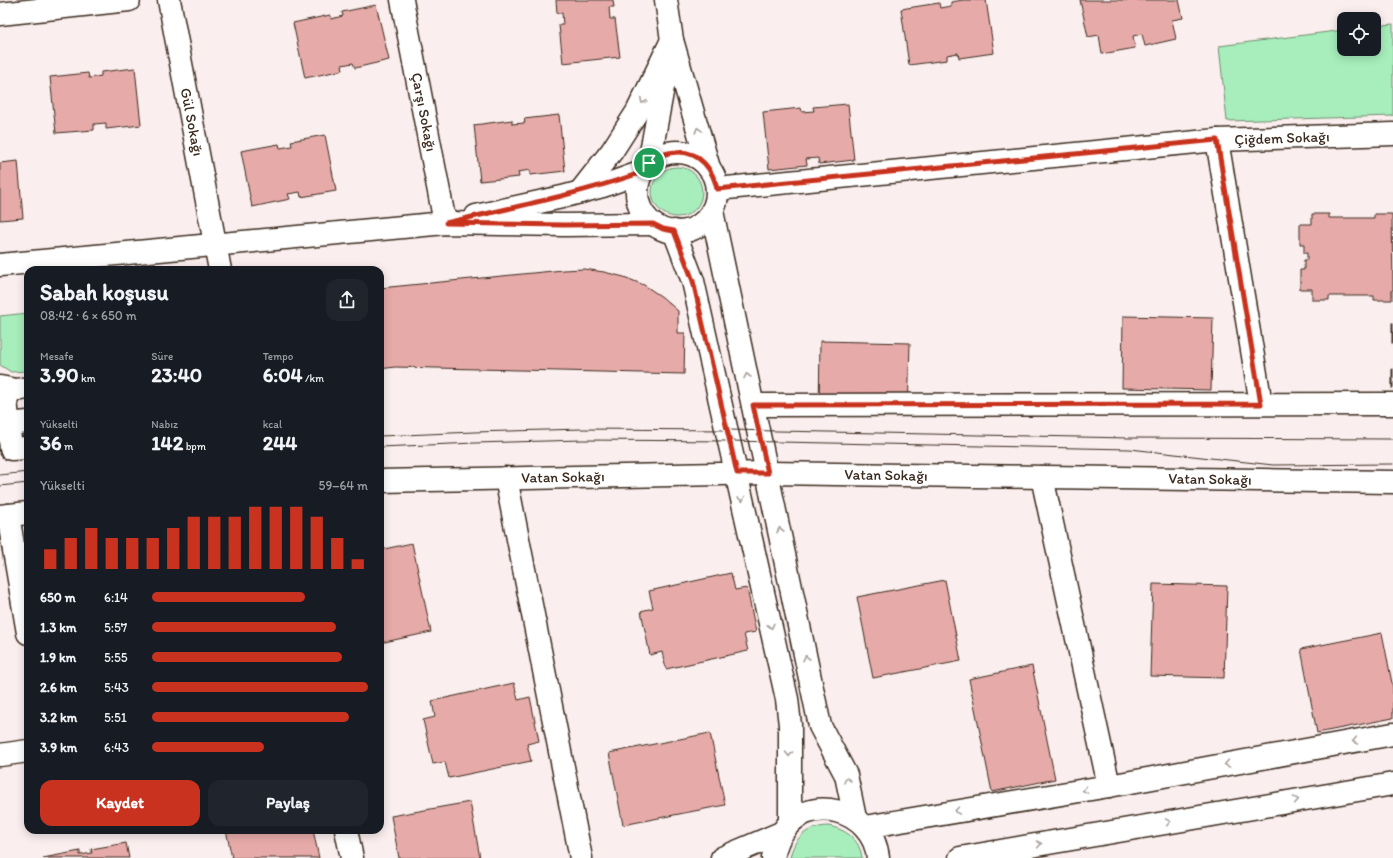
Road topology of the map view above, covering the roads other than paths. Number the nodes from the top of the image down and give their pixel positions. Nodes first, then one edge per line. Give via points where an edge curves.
1 (129, 0) edge
2 (169, 0) edge
3 (402, 0) edge
4 (666, 0) edge
5 (0, 14) edge
6 (672, 40) junction
7 (1393, 134) edge
8 (1217, 140) junction
9 (646, 168) junction
10 (709, 168) junction
11 (717, 189) junction
12 (580, 192) junction
13 (712, 211) junction
14 (446, 223) junction
15 (653, 224) junction
16 (674, 231) junction
17 (216, 245) junction
18 (0, 265) edge
19 (219, 266) edge
20 (2, 388) edge
21 (24, 389) edge
22 (1261, 404) junction
23 (1393, 404) edge
24 (753, 405) junction
25 (18, 423) edge
26 (24, 448) edge
27 (737, 473) junction
28 (768, 473) junction
29 (1042, 477) junction
30 (506, 478) junction
31 (384, 481) edge
32 (1393, 482) edge
33 (12, 515) edge
34 (24, 604) edge
35 (1393, 734) edge
36 (24, 752) edge
37 (0, 755) edge
38 (1393, 784) edge
39 (1109, 786) junction
40 (860, 822) junction
41 (786, 828) junction
42 (347, 834) edge
43 (352, 858) edge
44 (581, 858) edge
45 (722, 858) edge
46 (773, 858) edge
47 (878, 858) edge
48 (960, 858) edge

1 - 5 street
2 - 17 street, Gül Sokağı
3 - 14 street, Çarşı Sokağı
4 - 6 street
6 - 9 street
10 -> 6 street
6 -> 12 street via 637,112 612,151
7 - 8 street, Çiğdem Sokağı
8 - 11 street, Çiğdem Sokağı
8 - 22 street
9 - 10 street via 658,157 680,152 691,154
9 - 12 street
9 - 15 street via 638,183 638,195 645,216
10 - 11 street
11 - 13 street
12 - 14 street
13 - 16 street via 706,220 696,226 686,231
24 -> 13 street
14 - 15 street
14 - 17 street
15 - 16 street
16 - 27 street via 693,281
17 - 18 street
17 - 19 street, Gül Sokağı
20 - 21 street
20 - 25 street
22 - 23 street
22 - 24 street
24 - 28 street
25 - 26 street via 11,449
27 - 28 street, Vatan Sokağı
27 - 30 street, Vatan Sokağı
27 -> 41 street via 787,699 790,724
28 - 29 street, Vatan Sokağı
40 -> 28 street via 846,775 820,726
29 - 32 street, Vatan Sokağı
29 - 39 street
30 - 31 street, Vatan Sokağı
30 - 44 street
33 - 34 street
35 -> 39 street
36 - 37 street
48 -> 38 street
39 -> 40 street
40 - 41 street via 842,812 815,810 802,815
40 - 47 street via 873,838
41 - 45 street
41 - 46 street via 775,846
42 - 43 street

